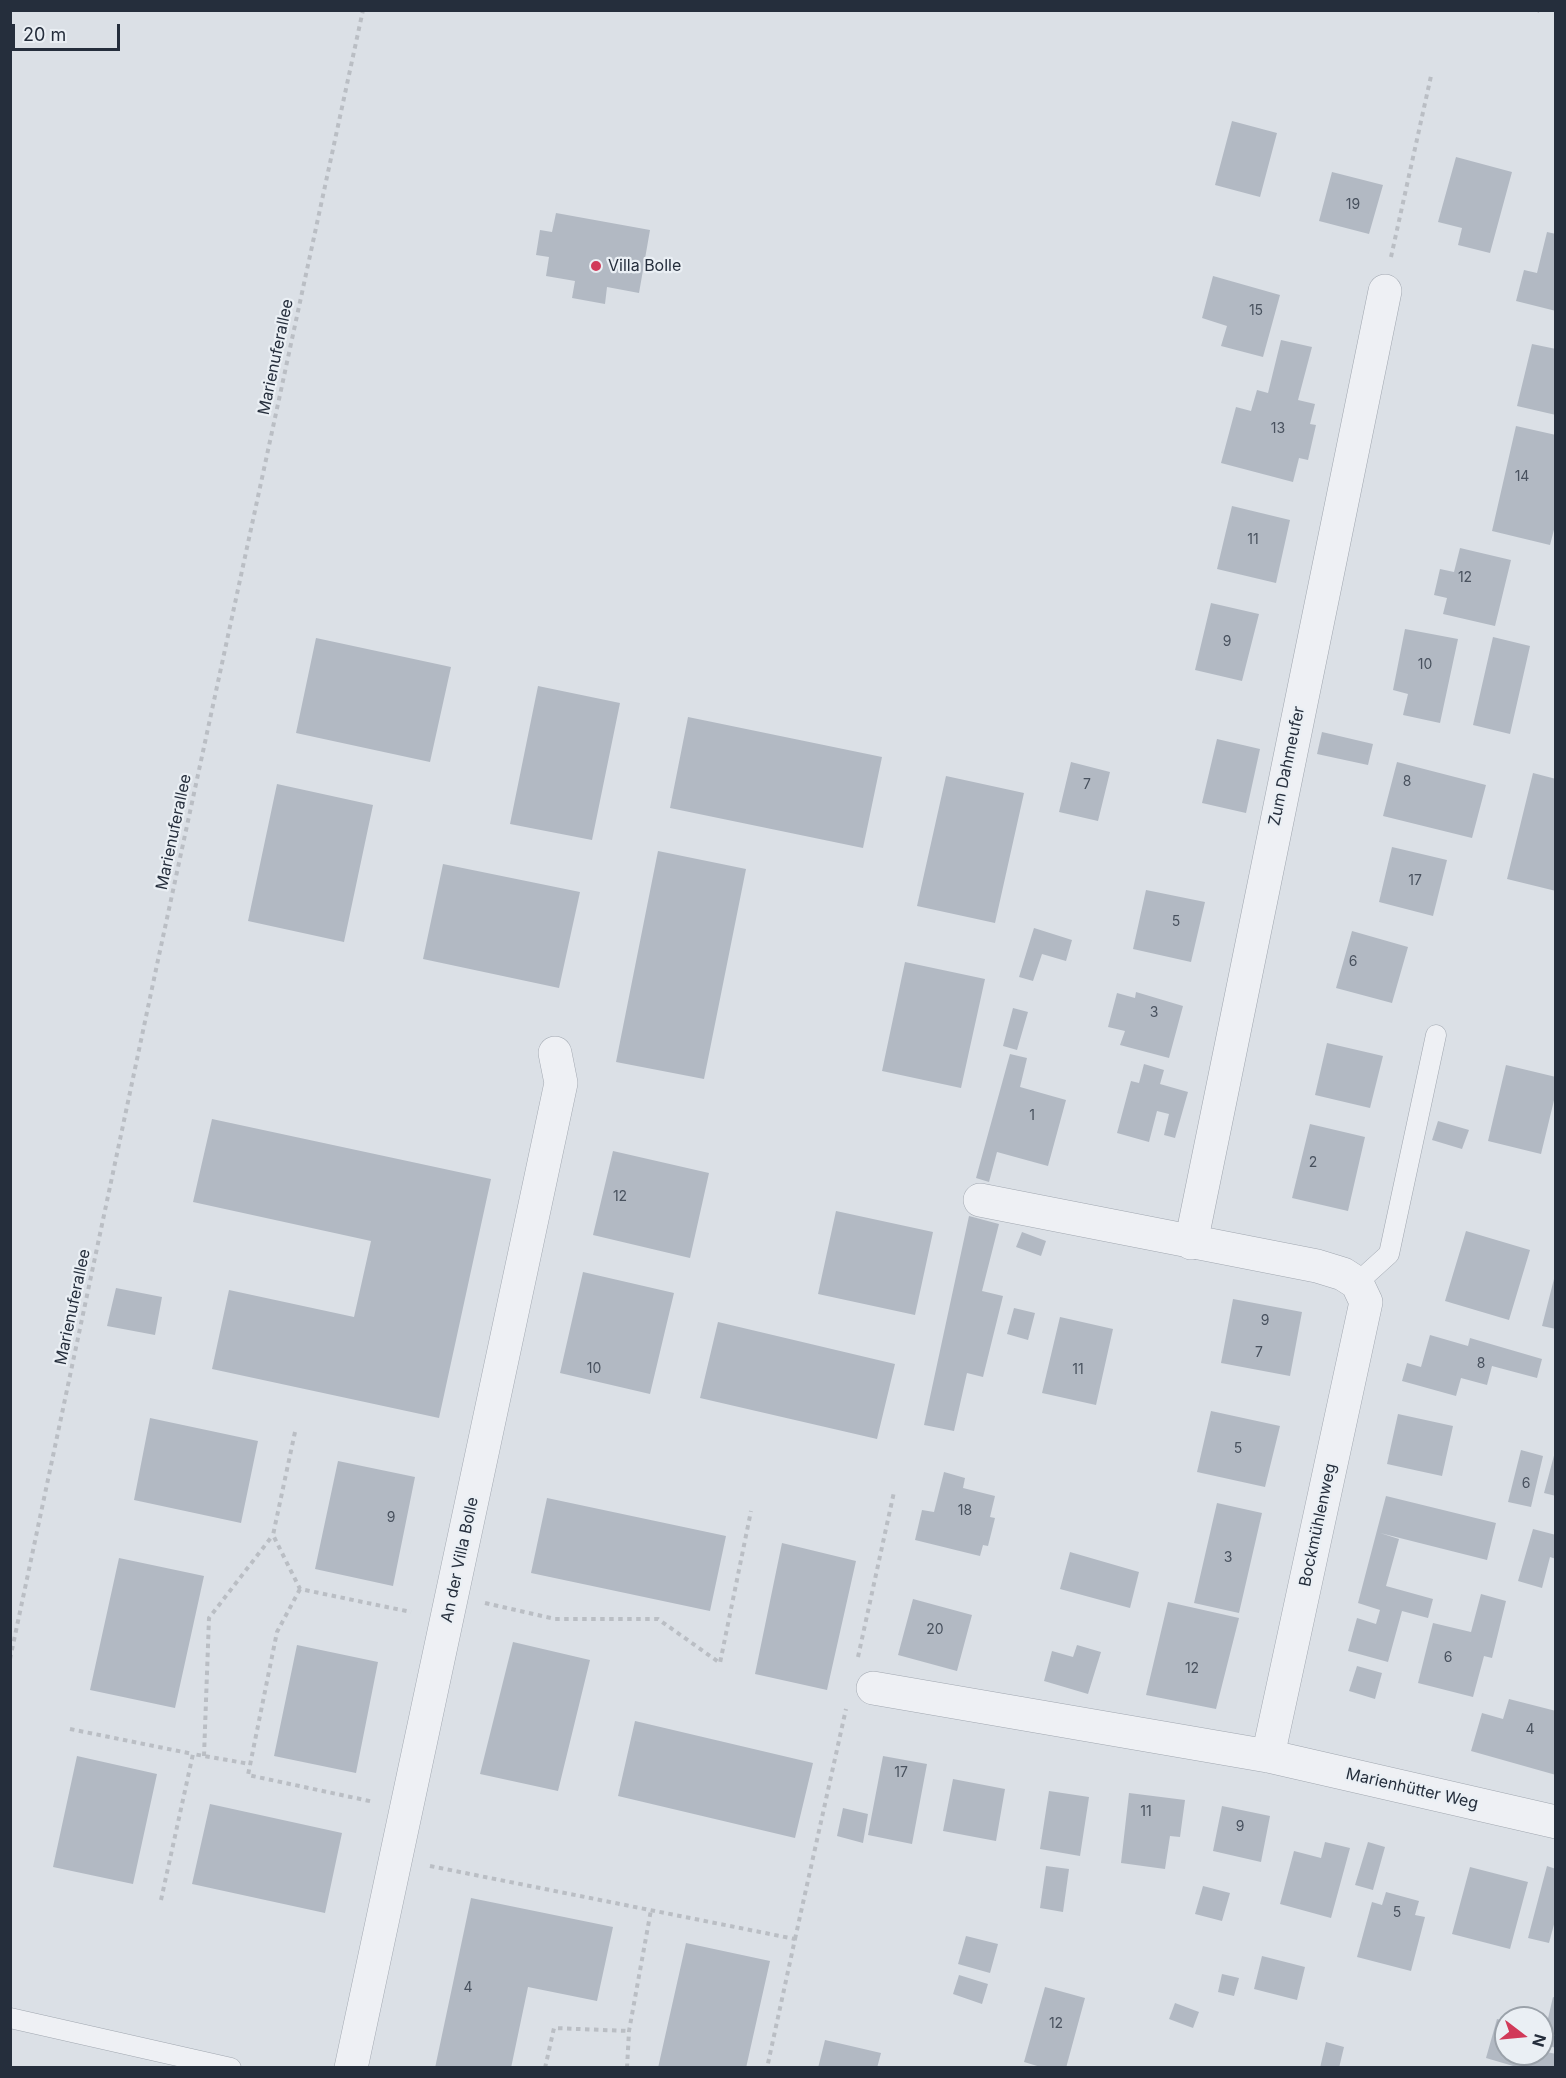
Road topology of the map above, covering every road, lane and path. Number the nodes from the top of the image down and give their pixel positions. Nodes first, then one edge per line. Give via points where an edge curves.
1 (363, 10) edge
2 (1431, 76) dead end
3 (1385, 291) joint
4 (1437, 1035) dead end
5 (555, 1053) dead end
6 (980, 1200) dead end
7 (1191, 1243) junction
8 (1357, 1283) junction
9 (295, 1432) dead end
10 (894, 1492) dead end
11 (751, 1511) dead end
12 (273, 1535) junction
13 (300, 1589) junction
14 (391, 1608) dead end
15 (517, 1610) dead end
16 (10, 1659) edge
17 (859, 1684) junction
18 (70, 1729) dead end
19 (193, 1754) junction
20 (204, 1756) junction
21 (1268, 1756) junction
22 (250, 1764) junction
23 (349, 1796) dead end
24 (1556, 1822) edge
25 (397, 1859) junction
26 (161, 1900) dead end
27 (651, 1910) junction
28 (795, 1939) junction
29 (10, 2018) edge
30 (629, 2031) junction
31 (231, 2067) edge
32 (351, 2067) edge
33 (545, 2067) edge
34 (627, 2067) edge
35 (767, 2067) edge

1 - 16 path, Marienuferallee
2 - 3 path
3 - 7 street, Zum Dahmeufer
4 - 8 lane via 1389,1254
5 - 25 street, An der Villa Bolle via 561,1083
6 - 7 street
7 - 8 street via 1317,1266
8 - 21 street, Bockmühlenweg via 1366,1302
9 - 12 path
10 - 17 path
11 - 15 path via 720,1663 658,1619 555,1619
12 - 13 path
12 - 20 path via 209,1618
13 - 14 path
13 - 22 path via 277,1632
17 - 21 street
17 - 28 path
18 - 19 path
19 - 20 path
19 - 26 path
20 - 22 path
21 - 24 street, Marienhütter Weg
22 - 23 path via 248,1775
25 - 27 path
25 - 32 street, An der Villa Bolle
27 - 28 path
27 - 30 path
28 - 35 path
29 - 31 lane
30 - 33 path via 554,2028
30 - 34 path

